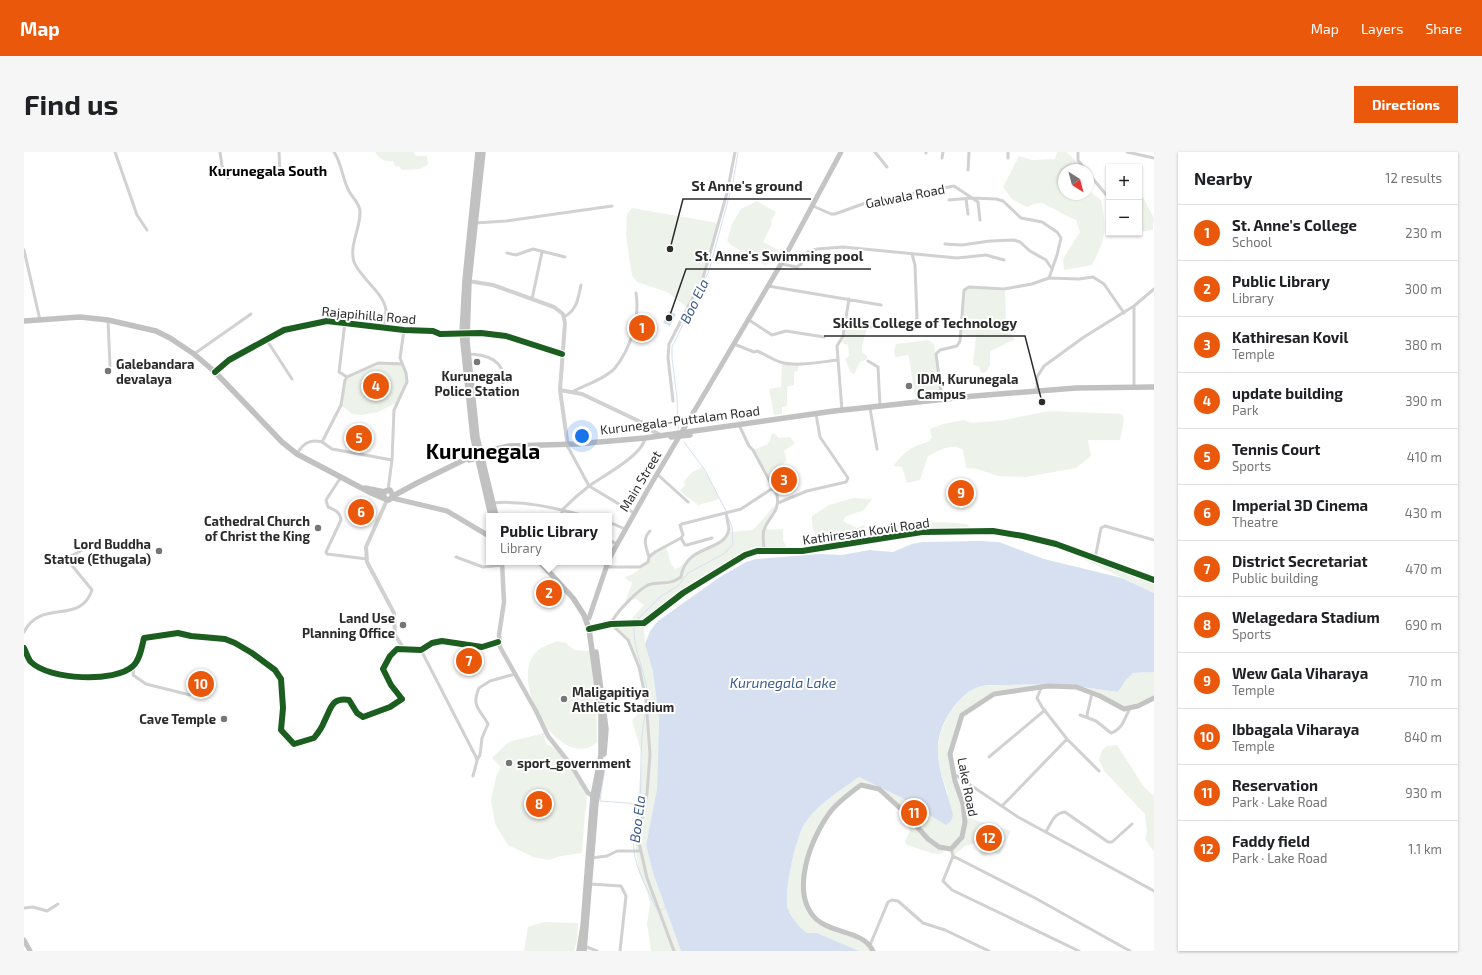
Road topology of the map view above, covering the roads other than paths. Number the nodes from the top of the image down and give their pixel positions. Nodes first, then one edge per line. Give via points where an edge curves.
1 (116, 152) edge
2 (220, 152) edge
3 (279, 152) edge
4 (334, 152) edge
5 (478, 152) edge
6 (483, 152) edge
7 (735, 152) edge
8 (841, 152) edge
9 (875, 152) edge
10 (943, 152) edge
11 (969, 152) edge
12 (1008, 152) edge
13 (1078, 152) edge
14 (1127, 152) edge
15 (942, 158) dead end
16 (1008, 158) dead end
17 (1154, 158) edge
18 (1081, 164) edge
19 (887, 167) dead end
20 (968, 170) dead end
21 (280, 172) dead end
22 (228, 178) dead end
23 (1094, 180) edge
24 (1106, 194) edge
25 (972, 198) junction
26 (966, 199) junction
27 (949, 200) dead end
28 (612, 206) dead end
29 (813, 206) junction
30 (968, 214) dead end
31 (980, 220) dead end
32 (475, 223) junction
33 (147, 230) dead end
34 (945, 244) dead end
35 (24, 250) edge
36 (542, 252) junction
37 (507, 253) dead end
38 (912, 254) junction
39 (564, 257) dead end
40 (1004, 260) dead end
41 (781, 264) junction
42 (1052, 268) junction
43 (1049, 278) junction
44 (467, 281) junction
45 (581, 285) dead end
46 (767, 286) junction
47 (1154, 289) edge
48 (636, 293) dead end
49 (532, 299) junction
50 (849, 299) junction
51 (881, 306) dead end
52 (1134, 306) junction
53 (1124, 313) junction
54 (251, 314) dead end
55 (564, 317) junction
56 (40, 320) junction
57 (108, 320) junction
58 (748, 320) junction
59 (24, 321) edge
60 (345, 322) junction
61 (845, 325) junction
62 (384, 328) junction
63 (404, 330) junction
64 (464, 333) junction
65 (824, 337) dead end
66 (266, 339) junction
67 (734, 344) junction
68 (194, 354) junction
69 (467, 354) junction
70 (562, 354) junction
71 (837, 360) junction
72 (868, 361) dead end
73 (402, 364) junction
74 (110, 366) dead end
75 (215, 372) junction
76 (347, 377) junction
77 (292, 379) dead end
78 (503, 383) dead end
79 (1134, 387) junction
80 (1154, 387) edge
81 (560, 390) junction
82 (1037, 391) junction
83 (572, 392) junction
84 (942, 399) junction
85 (673, 401) dead end
86 (880, 406) junction
87 (870, 407) junction
88 (840, 411) junction
89 (817, 415) junction
90 (740, 426) junction
91 (681, 434) junction
92 (661, 435) junction
93 (475, 438) junction
94 (645, 440) junction
95 (322, 442) junction
96 (568, 445) junction
97 (877, 449) dead end
98 (497, 450) junction
99 (297, 454) junction
100 (479, 456) junction
101 (392, 460) junction
102 (461, 462) junction
103 (483, 470) junction
104 (657, 474) junction
105 (340, 477) junction
106 (589, 486) junction
107 (773, 488) junction
108 (388, 495) junction
109 (688, 502) dead end
110 (490, 503) junction
111 (778, 503) junction
112 (562, 508) junction
113 (491, 513) edge
114 (495, 513) edge
115 (561, 513) edge
116 (576, 513) edge
117 (634, 513) junction
118 (726, 513) junction
119 (612, 523) edge
120 (625, 529) junction
121 (650, 531) dead end
122 (486, 534) edge
123 (682, 538) junction
124 (712, 538) dead end
125 (1154, 540) edge
126 (612, 542) edge
127 (617, 544) junction
128 (113, 548) dead end
129 (764, 552) junction
130 (612, 553) edge
131 (456, 557) dead end
132 (649, 557) junction
133 (366, 559) junction
134 (1095, 559) junction
135 (496, 565) edge
136 (503, 565) edge
137 (543, 565) edge
138 (548, 565) edge
139 (607, 565) edge
140 (1154, 580) edge
141 (589, 618) junction
142 (611, 624) junction
143 (590, 629) junction
144 (24, 632) edge
145 (498, 642) junction
146 (24, 648) edge
147 (404, 649) junction
148 (421, 650) junction
149 (134, 666) junction
150 (515, 674) junction
151 (1042, 686) junction
152 (1092, 693) junction
153 (190, 695) dead end
154 (1154, 698) edge
155 (1130, 708) junction
156 (1045, 710) junction
157 (1080, 715) dead end
158 (1088, 718) junction
159 (1066, 739) junction
160 (989, 757) dead end
161 (477, 760) junction
162 (1099, 771) dead end
163 (953, 774) junction
164 (474, 776) dead end
165 (595, 796) junction
166 (1003, 805) junction
167 (1132, 824) dead end
168 (1046, 832) junction
169 (951, 849) junction
170 (640, 851) junction
171 (953, 856) junction
172 (590, 858) junction
173 (588, 884) junction
174 (1154, 891) edge
175 (58, 904) dead end
176 (24, 908) edge
177 (24, 940) edge
178 (870, 945) junction
179 (582, 949) edge
180 (30, 951) edge
181 (597, 951) edge
182 (620, 951) edge
183 (674, 951) edge
184 (873, 951) edge
185 (988, 951) edge
186 (1079, 951) edge
187 (1130, 951) edge

1 - 33 street via 137,215
2 - 22 street via 222,166
3 - 21 street
4 - 62 street via 360,213 354,262 384,303
5 - 44 highway
6 - 32 highway
7 - 85 street via 727,193 703,278 669,344
8 - 29 main road, Main Street
9 - 19 street
10 - 15 street
11 - 20 street
12 - 16 street
13 - 18 street
14 - 17 street
23 - 24 street
25 - 26 street
25 - 29 street, Galwala Road via 954,186 871,201 835,214
25 - 31 street via 978,202
25 - 42 street via 996,199 1021,218 1042,222 1057,232 1061,238
26 - 27 street
26 - 30 street
28 - 32 street
29 - 41 main road, Main Street
32 - 44 highway
34 - 42 street via 1014,240 1046,260
35 - 56 street
36 - 37 street via 530,249 520,255
36 - 39 street
36 - 49 street
38 - 40 street via 957,258 986,256
38 - 41 street via 843,246 808,252 797,267
38 - 61 street via 915,265 917,319 910,324 868,327
41 - 46 main road, Main Street
42 - 43 street
43 - 53 street via 1097,278
43 - 84 street via 1004,289 969,287 964,290 960,341 957,346 940,350 936,354
44 - 49 street via 493,285
44 - 64 highway
45 - 55 street via 576,305 571,313
46 - 50 street
46 - 58 main road, Main Street
47 - 52 street
48 - 83 street via 636,323 628,345 614,368
49 - 55 street via 559,309
50 - 51 street
50 - 61 street
52 - 53 street
52 - 79 street
53 - 82 street via 1084,337 1044,366 1037,377
54 - 68 street
55 - 70 street
56 - 57 highway via 80,317
56 - 59 highway
57 - 68 highway via 156,332
57 - 74 street
58 - 65 street via 772,335 786,331
58 - 67 main road, Main Street
60 - 62 street, Rajapihilla Road
60 - 66 street, Rajapihilla Road via 314,322 284,330
60 - 76 street via 339,372
61 - 71 street via 843,336 837,346
62 - 63 street, Rajapihilla Road
63 - 64 street, Rajapihilla Road via 433,331 440,334
63 - 73 street via 400,358
64 - 69 highway
64 - 70 street, Rajapihilla Road via 506,336
64 - 93 highway
66 - 75 street, Rajapihilla Road via 229,360
66 - 77 street
67 - 71 street via 750,351 762,352 765,356 782,362
67 - 91 main road, Main Street
68 - 75 highway
69 - 78 street via 480,354 500,364 504,376
69 - 93 highway
70 - 81 street
71 - 88 street
72 - 86 street via 878,367
73 - 76 street via 378,363
73 - 101 street via 407,382 394,410
75 - 99 highway via 282,442
76 - 95 street via 341,405
79 - 80 highway, Kurunegala-Puttalam Road
79 - 82 highway, Kurunegala-Puttalam Road
81 - 83 street
81 - 96 street
82 - 84 highway, Kurunegala-Puttalam Road
83 - 92 street via 582,394 627,415
84 - 86 highway, Kurunegala-Puttalam Road
86 - 87 highway, Kurunegala-Puttalam Road
87 - 88 highway, Kurunegala-Puttalam Road
87 - 97 street
88 - 89 highway, Kurunegala-Puttalam Road
89 - 90 highway, Kurunegala-Puttalam Road
89 - 111 street via 820,437 848,478 846,482 807,491
90 - 91 highway, Kurunegala-Puttalam Road
90 - 107 street
91 - 92 highway, Kurunegala-Puttalam Road
91 - 94 highway, Kurunegala-Puttalam Road
91 - 104 main road, Main Street
92 - 94 highway, Kurunegala-Puttalam Road
93 - 98 highway via 484,446
93 - 100 highway
93 - 102 highway via 471,451
94 - 96 highway, Kurunegala-Puttalam Road
94 - 106 street via 632,455
95 - 99 street via 306,443
95 - 101 street via 332,449
96 - 98 highway, Kurunegala-Puttalam Road
96 - 106 street
98 - 100 highway, Kurunegala-Puttalam Road
98 - 103 highway via 487,459
99 - 105 highway
100 - 102 highway, Kurunegala-Puttalam Road
100 - 103 highway
101 - 108 street
102 - 103 highway via 470,463
102 - 108 highway, Kurunegala-Puttalam Road
103 - 110 highway
104 - 109 street
104 - 117 main road, Main Street
105 - 108 highway via 371,494
105 - 133 street via 326,500 328,507 340,515 341,520 326,552
106 - 112 street
106 - 117 street
107 - 111 street
107 - 118 street via 755,502
108 - 122 main road via 447,511
108 - 133 street via 366,547
110 - 112 street via 512,502
110 - 113 highway
110 - 114 highway
111 - 129 street via 764,531
112 - 115 street
112 - 116 street
117 - 120 main road, Main Street
118 - 123 street via 680,525
118 - 142 street via 729,529 723,539 689,558 682,569 681,577 673,583 648,585 613,616
119 - 120 street
120 - 127 main road, Main Street
121 - 132 street via 645,535
123 - 124 street via 687,545
123 - 132 street
125 - 134 street via 1105,526 1101,528
126 - 127 street
127 - 130 main road, Main Street
128 - 144 street via 94,544 69,557 70,563 92,590 88,601 77,609 51,612 38,617
129 - 134 street, Kathiresan Kovil Road via 802,552 922,532 993,531 1048,542
129 - 142 street, Kathiresan Kovil Road via 757,551 745,555 683,593 644,623
131 - 135 street via 483,567
132 - 139 street via 648,562 640,567
133 - 147 street via 394,613 395,635
134 - 140 street, Kathiresan Kovil Road
136 - 145 main road via 504,602
137 - 143 highway via 579,606
138 - 141 highway via 580,602
139 - 141 main road
141 - 143 highway
142 - 143 street
142 - 170 street via 628,640 634,652 646,700 650,754 647,794 638,838
143 - 165 highway via 602,730
145 - 148 street via 482,648 442,641 432,643
145 - 150 main road
146 - 149 street via 31,662 48,671 69,677 123,674
147 - 148 street
147 - 149 street via 397,649 383,669 402,699 390,707 363,717 357,713 349,700 341,699 332,704 314,738 294,744 281,730 281,679 275,670 235,643 178,633 144,638
148 - 161 street
149 - 153 street via 134,675 146,684
150 - 161 street via 490,681 479,688 475,702 488,724
150 - 165 main road via 548,736 567,759 586,790
151 - 152 main road, Lake Road via 1076,687
151 - 156 street via 1037,698
151 - 163 main road, Lake Road via 994,694 962,715 950,754
152 - 155 main road, Lake Road via 1124,709
152 - 158 street
154 - 155 main road
155 - 158 street via 1116,732 1110,733 1096,721
156 - 159 street
156 - 160 street
157 - 158 street
159 - 162 street
159 - 166 street
161 - 164 street
163 - 166 street
163 - 169 main road, Lake Road via 963,804 965,822 962,837
165 - 172 highway
166 - 168 street via 1018,817
167 - 168 street via 1112,842 1108,842 1065,812 1053,818
168 - 174 street
169 - 171 street
169 - 178 main road via 939,846 928,839 901,809 878,789 870,786 861,785 831,810 815,836 807,856 804,886 807,906 816,919 826,926 852,934
170 - 172 street via 617,851 607,856
170 - 183 street via 647,878
171 - 186 street via 944,881 948,887
171 - 187 street
172 - 173 highway
173 - 179 highway
173 - 182 street via 621,886 626,896
175 - 176 street via 47,911 33,907
177 - 180 main road
178 - 184 main road
178 - 185 street via 888,902 892,900 898,901 923,923
179 - 181 street

